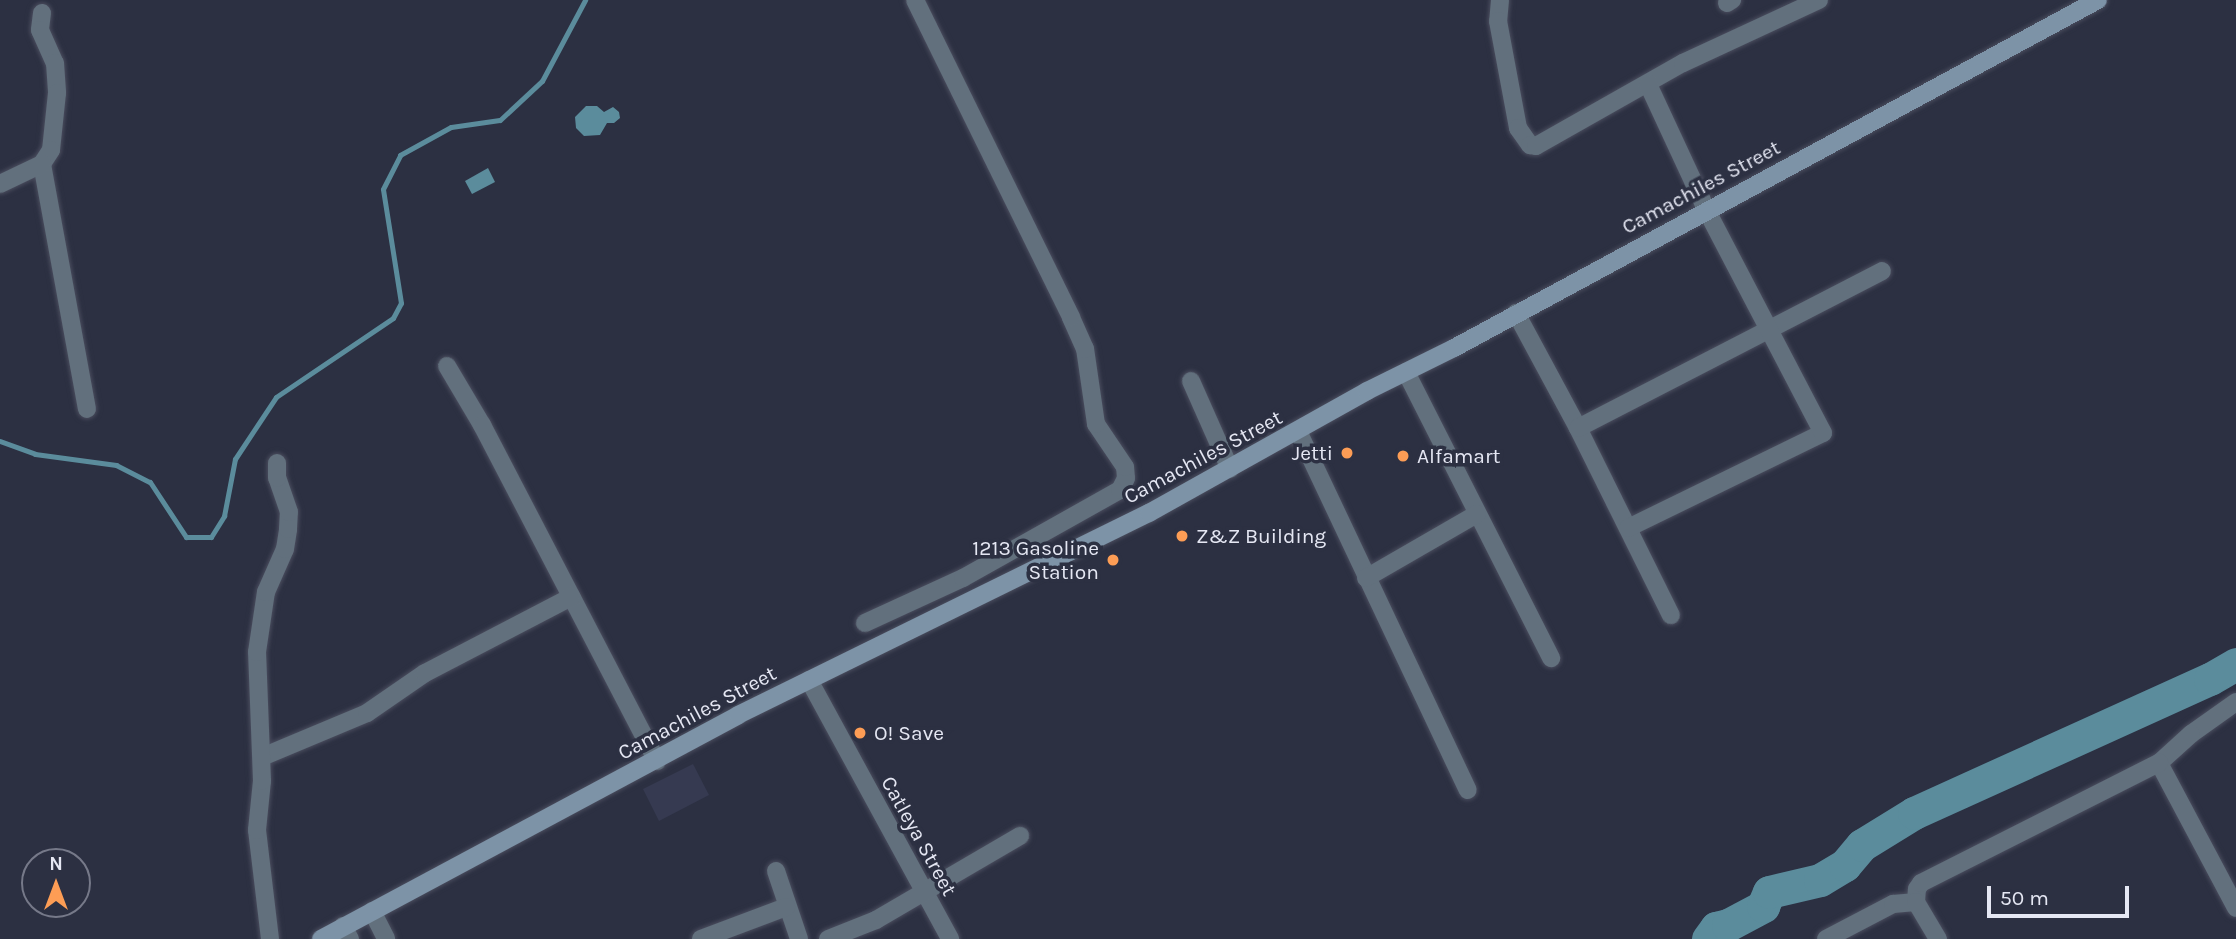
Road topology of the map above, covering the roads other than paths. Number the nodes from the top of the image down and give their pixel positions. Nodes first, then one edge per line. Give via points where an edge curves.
1 (915, 0) edge
2 (1500, 0) edge
3 (1819, 0) edge
4 (2098, 0) edge
5 (42, 13) dead end
6 (1648, 84) junction
7 (42, 164) junction
8 (0, 184) edge
9 (1706, 209) junction
10 (1882, 271) dead end
11 (1516, 313) junction
12 (1769, 329) junction
13 (447, 366) dead end
14 (1406, 372) junction
15 (1191, 381) dead end
16 (87, 409) dead end
17 (1578, 428) junction
18 (1298, 431) junction
19 (277, 463) dead end
20 (1230, 468) junction
21 (1477, 514) junction
22 (1628, 528) junction
23 (1366, 578) junction
24 (571, 597) junction
25 (1671, 614) dead end
26 (865, 623) dead end
27 (1552, 658) dead end
28 (809, 680) junction
29 (2236, 702) edge
30 (262, 757) junction
31 (657, 761) junction
32 (2159, 763) junction
33 (1468, 790) dead end
34 (1020, 836) dead end
35 (776, 871) dead end
36 (922, 892) junction
37 (786, 906) junction
38 (1921, 908) junction
39 (2236, 908) edge
40 (372, 911) junction
41 (346, 933) edge
42 (270, 939) edge
43 (321, 939) edge
44 (386, 939) edge
45 (701, 939) edge
46 (799, 939) edge
47 (828, 939) edge
48 (950, 939) edge
49 (1826, 939) edge
50 (1938, 939) edge

1 - 26 street via 1071,317 1085,349 1096,424 1125,467 1126,478 1120,490 963,578
2 - 6 street via 1498,21 1518,128 1530,145 1536,146
3 - 6 street
4 - 9 street, Camachiles Street
5 - 7 street via 40,30 55,62 57,93 51,149
6 - 9 street
7 - 8 street
7 - 16 street
9 - 11 street, Camachiles Street
9 - 12 street
10 - 12 street
11 - 14 street, Camachiles Street
11 - 17 street
12 - 17 street
12 - 22 street via 1822,433
13 - 24 street
14 - 18 street, Camachiles Street
14 - 21 street
15 - 20 street
17 - 22 street
18 - 20 street, Camachiles Street
18 - 23 street
19 - 30 street via 277,478 289,512 285,549 266,592 257,652
20 - 28 street, Camachiles Street via 1149,513
21 - 23 street
21 - 27 street
22 - 25 street
23 - 33 street
24 - 30 street via 425,673 367,713
24 - 31 street
28 - 31 street, Camachiles Street
28 - 36 street, Catleya Street
29 - 32 street
30 - 42 street via 257,830
31 - 40 street, Camachiles Street
32 - 38 street via 1921,883 1917,889
32 - 39 street
34 - 36 street
35 - 37 street
36 - 47 street via 876,920
36 - 48 street, Catleya Street
37 - 45 street
37 - 46 street
38 - 49 street via 1893,904
38 - 50 street
40 - 41 street, Camachiles Street
40 - 44 street
41 - 43 street, Camachiles Street

